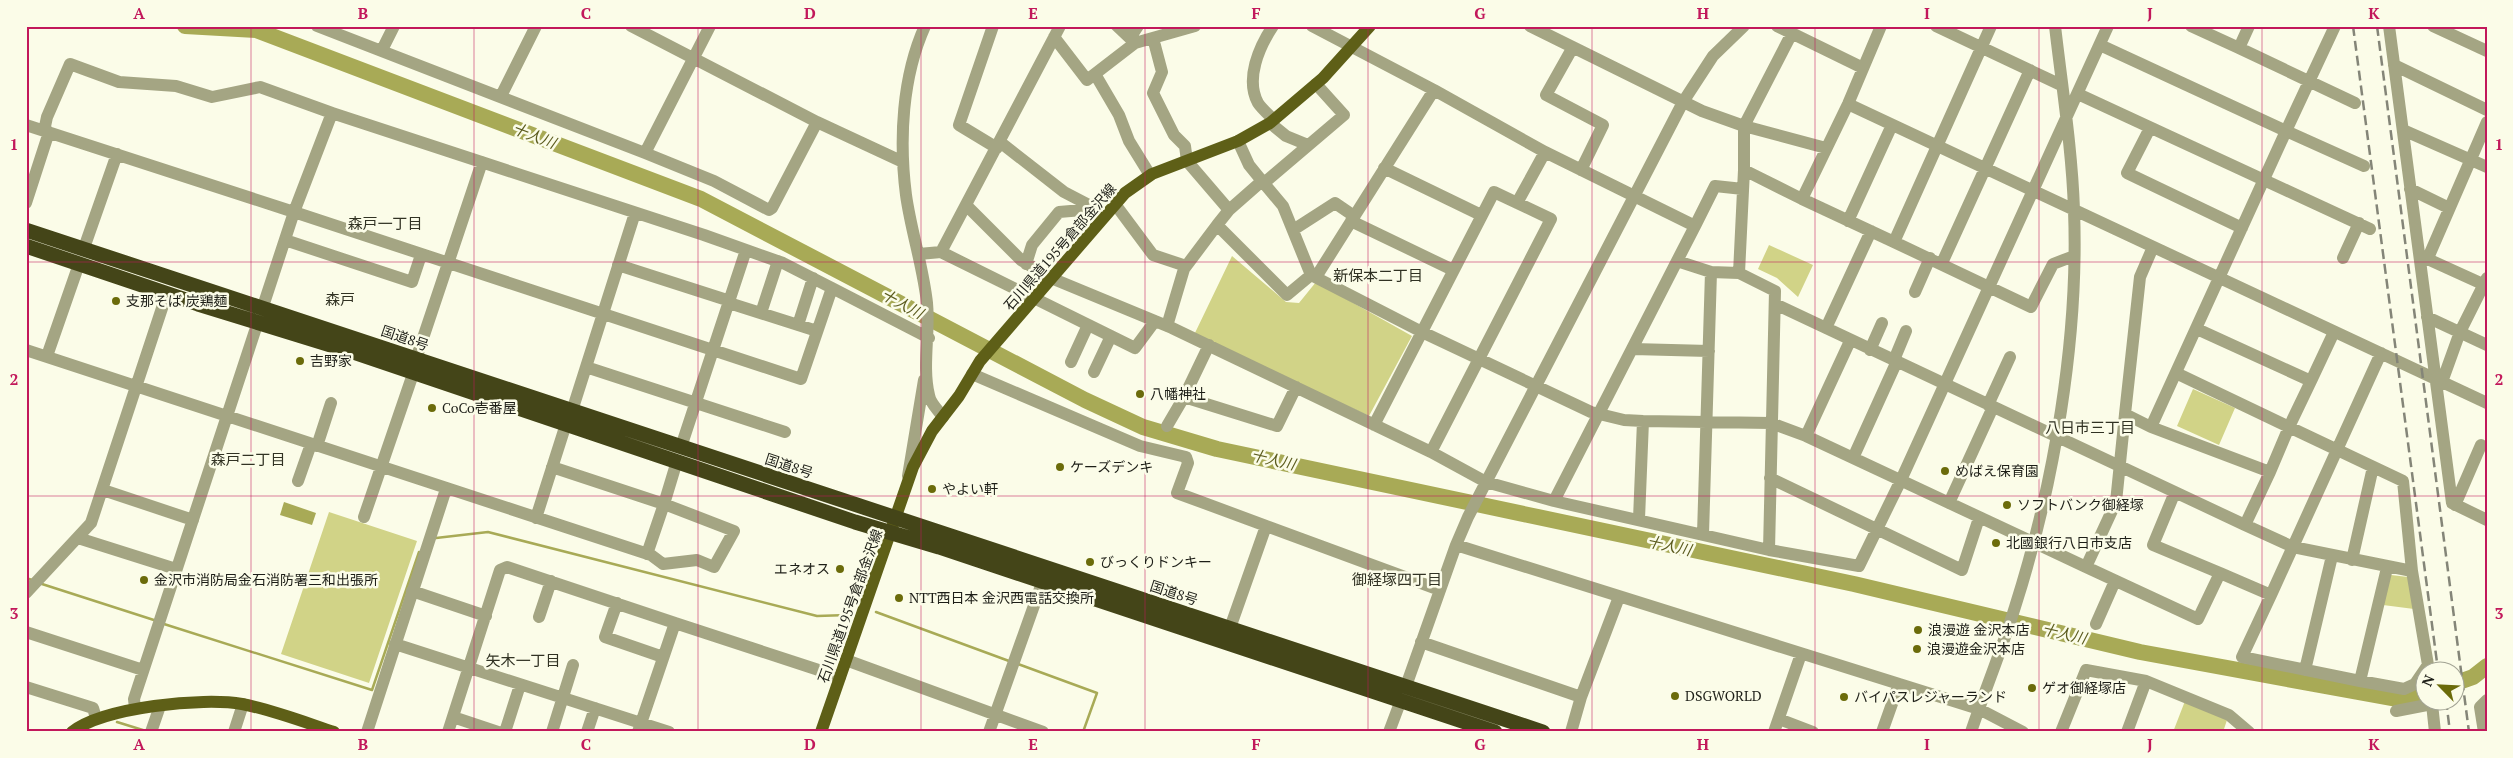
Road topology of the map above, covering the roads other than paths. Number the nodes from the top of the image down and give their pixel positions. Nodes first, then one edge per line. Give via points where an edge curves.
1 (317, 26) edge
2 (394, 26) edge
3 (536, 26) edge
4 (631, 26) edge
5 (710, 26) edge
6 (925, 26) edge
7 (993, 26) edge
8 (1117, 26) edge
9 (1138, 26) edge
10 (1195, 26) edge
11 (1273, 26) edge
12 (1312, 26) edge
13 (1370, 26) edge
14 (1530, 26) edge
15 (1744, 26) edge
16 (1777, 26) edge
17 (1936, 26) edge
18 (1991, 26) edge
19 (2055, 26) edge
20 (2108, 26) edge
21 (2191, 26) edge
22 (2249, 26) edge
23 (2334, 26) edge
24 (2389, 26) edge
25 (2433, 26) edge
26 (1878, 27) edge
27 (1057, 32) edge
28 (1792, 33) junction
29 (1153, 38) junction
30 (1133, 41) junction
31 (2100, 45) junction
32 (1352, 47) junction
33 (1573, 47) junction
34 (1982, 47) junction
35 (2239, 48) junction
36 (382, 50) junction
37 (2487, 51) edge
38 (694, 58) junction
39 (2394, 65) junction
40 (1863, 68) junction
41 (2030, 70) junction
42 (1095, 74) junction
43 (2309, 81) junction
44 (1316, 84) junction
45 (2061, 85) junction
46 (1434, 90) junction
47 (2078, 94) junction
48 (501, 96) junction
49 (1682, 102) junction
50 (2355, 103) dead end
51 (1848, 104) junction
52 (2487, 110) edge
53 (332, 113) junction
54 (2066, 119) junction
55 (1272, 121) junction
56 (818, 122) junction
57 (2487, 122) edge
58 (26, 125) edge
59 (1892, 125) junction
60 (1744, 126) junction
61 (2150, 128) junction
62 (2403, 130) junction
63 (47, 131) junction
64 (2286, 131) junction
65 (1238, 141) junction
66 (998, 145) junction
67 (1308, 146) junction
68 (1937, 146) junction
69 (1826, 148) junction
70 (1544, 152) junction
71 (645, 153) junction
72 (116, 154) junction
73 (2471, 159) junction
74 (1187, 160) junction
75 (482, 162) junction
76 (903, 162) junction
77 (2364, 166) dead end
78 (2487, 167) edge
79 (1384, 168) junction
80 (1986, 168) junction
81 (1581, 170) junction
82 (1744, 170) junction
83 (1150, 175) junction
84 (2263, 180) junction
85 (1263, 182) junction
86 (1743, 188) junction
87 (2410, 189) junction
88 (2034, 191) junction
89 (1634, 195) junction
90 (1802, 199) junction
91 (26, 203) edge
92 (1517, 203) junction
93 (1115, 204) junction
94 (967, 206) junction
95 (2450, 208) junction
96 (1229, 210) junction
97 (2074, 210) junction
98 (294, 212) junction
99 (635, 213) junction
100 (1099, 213) junction
101 (1481, 215) junction
102 (1352, 218) junction
103 (1848, 221) junction
104 (1217, 225) junction
105 (1695, 226) junction
106 (2242, 228) junction
107 (26, 230) edge
108 (1293, 230) junction
109 (1871, 231) junction
110 (285, 240) junction
111 (1894, 242) junction
112 (26, 246) edge
113 (2153, 247) junction
114 (84, 248) junction
115 (746, 250) junction
116 (941, 252) junction
117 (919, 254) junction
118 (421, 255) junction
119 (2074, 256) junction
120 (2423, 257) junction
121 (1930, 258) junction
122 (2342, 258) dead end
123 (778, 261) junction
124 (1677, 261) junction
125 (79, 264) junction
126 (449, 264) junction
127 (1026, 264) junction
128 (1942, 264) junction
129 (618, 265) junction
130 (1186, 266) junction
131 (1453, 270) junction
132 (1711, 272) junction
133 (1739, 273) junction
134 (1314, 276) junction
135 (813, 278) junction
136 (1051, 278) junction
137 (2219, 278) junction
138 (2486, 282) edge
139 (1990, 286) junction
140 (832, 288) junction
141 (1915, 292) dead end
142 (166, 293) junction
143 (1035, 299) junction
144 (729, 302) junction
145 (1775, 304) junction
146 (263, 307) junction
147 (761, 313) junction
148 (602, 314) junction
149 (2427, 317) junction
150 (1155, 321) junction
151 (258, 322) junction
152 (1882, 324) dead end
153 (798, 325) junction
154 (1088, 325) junction
155 (1167, 326) junction
156 (1826, 328) junction
157 (2196, 329) junction
158 (817, 331) junction
159 (1906, 331) dead end
160 (1422, 332) junction
161 (2334, 332) junction
162 (2460, 332) junction
163 (929, 335) junction
164 (1111, 336) junction
165 (1850, 341) junction
166 (1209, 345) junction
167 (2487, 345) edge
168 (1633, 349) junction
169 (26, 350) edge
170 (714, 350) junction
171 (1870, 350) junction
172 (1709, 351) junction
173 (2381, 353) junction
174 (47, 356) junction
175 (2010, 357) dead end
176 (1479, 359) junction
177 (1895, 361) junction
178 (1071, 362) dead end
179 (414, 367) junction
180 (586, 367) junction
181 (928, 368) junction
182 (1094, 372) dead end
183 (2176, 373) junction
184 (972, 374) junction
185 (2438, 380) junction
186 (2311, 381) junction
187 (1944, 384) junction
188 (136, 386) junction
189 (1296, 387) junction
190 (1534, 387) junction
191 (1184, 397) junction
192 (697, 402) junction
193 (331, 403) dead end
194 (2487, 403) edge
195 (1991, 406) junction
196 (1600, 414) junction
197 (2125, 414) junction
198 (227, 416) junction
199 (943, 417) junction
200 (569, 418) junction
201 (1643, 421) junction
202 (1707, 421) junction
203 (1771, 423) junction
204 (1374, 425) junction
205 (1167, 426) dead end
206 (2151, 427) junction
207 (2289, 427) junction
208 (785, 432) dead end
209 (1806, 436) junction
210 (2056, 437) junction
211 (314, 445) junction
212 (2481, 446) dead end
213 (2338, 450) junction
214 (1431, 452) junction
215 (679, 454) junction
216 (1853, 458) junction
217 (2120, 466) junction
218 (382, 467) junction
219 (552, 467) junction
220 (2373, 467) junction
221 (2270, 472) junction
222 (1770, 478) junction
223 (1901, 480) junction
224 (298, 481) dead end
225 (906, 484) junction
226 (1483, 487) junction
227 (446, 489) junction
228 (102, 490) junction
229 (2175, 492) junction
230 (1554, 501) junction
231 (1949, 502) junction
232 (664, 504) junction
233 (2455, 505) junction
234 (364, 517) dead end
235 (536, 518) junction
236 (1980, 518) junction
237 (1639, 519) junction
238 (193, 520) junction
239 (2487, 520) edge
240 (894, 525) junction
241 (2245, 525) junction
242 (1266, 526) junction
243 (1877, 530) junction
244 (1703, 534) junction
245 (78, 538) junction
246 (2033, 543) junction
247 (1456, 545) junction
248 (2293, 547) junction
249 (1769, 550) junction
250 (648, 554) junction
251 (2332, 556) junction
252 (2352, 560) junction
253 (2086, 567) junction
254 (2387, 568) junction
255 (176, 569) junction
256 (2412, 571) junction
257 (2220, 572) junction
258 (2115, 580) junction
259 (550, 581) junction
260 (1042, 583) junction
261 (1440, 590) junction
262 (412, 592) junction
263 (26, 593) edge
264 (2271, 595) junction
265 (1619, 597) junction
266 (616, 603) junction
267 (486, 616) junction
268 (539, 616) dead end
269 (675, 623) junction
270 (2096, 624) dead end
271 (1230, 628) junction
272 (26, 632) edge
273 (1421, 642) junction
274 (395, 644) junction
275 (1801, 654) junction
276 (663, 657) junction
277 (846, 660) junction
278 (573, 665) dead end
279 (469, 668) junction
280 (143, 670) junction
281 (2305, 670) junction
282 (840, 677) junction
283 (2146, 681) junction
284 (2360, 681) junction
285 (1900, 684) junction
286 (520, 685) junction
287 (26, 687) edge
288 (1403, 693) junction
289 (1581, 697) junction
290 (562, 698) junction
291 (2487, 700) edge
292 (243, 704) junction
293 (160, 706) junction
294 (135, 708) junction
295 (594, 708) junction
296 (1979, 709) junction
297 (2396, 711) dead end
298 (995, 714) junction
299 (453, 717) junction
300 (96, 718) junction
301 (1779, 719) junction
302 (640, 727) edge
303 (72, 732) edge
304 (152, 732) edge
305 (234, 732) edge
306 (334, 732) edge
307 (367, 732) edge
308 (448, 732) edge
309 (498, 732) edge
310 (505, 732) edge
311 (552, 732) edge
312 (587, 732) edge
313 (669, 732) edge
314 (821, 732) edge
315 (989, 732) edge
316 (1043, 732) edge
317 (1390, 732) edge
318 (1495, 732) edge
319 (1543, 732) edge
320 (1571, 732) edge
321 (1774, 732) edge
322 (1813, 732) edge
323 (1882, 732) edge
324 (1970, 732) edge
325 (2023, 732) edge
326 (2061, 732) edge
327 (2127, 732) edge
328 (2249, 732) edge
329 (2435, 732) edge
330 (2484, 732) edge

1 - 36 street
2 - 36 street
3 - 48 street
4 - 38 street
5 - 38 street
6 - 76 street via 919,38 907,90
7 - 66 street via 959,125
8 - 30 street
9 - 30 street
10 - 29 street
11 - 55 street via 1260,52 1252,85 1258,103
12 - 32 street
13 - 32 main road, 石川県道195号倉部金沢線
14 - 33 street
15 - 49 street via 1713,56
16 - 28 street
17 - 34 street
18 - 34 street
19 - 45 street
20 - 31 street
21 - 35 street
22 - 35 street
23 - 43 street
24 - 39 street
25 - 37 street
26 - 40 street
27 - 42 street via 1087,80
27 - 66 street
28 - 40 street
28 - 60 street
29 - 30 street
29 - 74 street via 1162,72 1153,93 1174,135 1185,146
30 - 42 street
31 - 47 street
31 - 64 street
32 - 44 main road, 石川県道195号倉部金沢線
32 - 46 street
33 - 49 street
33 - 81 street via 1546,95 1602,125
34 - 41 street
34 - 68 street
35 - 43 street
36 - 48 street
38 - 56 street
38 - 71 street
39 - 52 street
39 - 62 street
40 - 51 street
41 - 45 street
41 - 80 street
42 - 83 street
43 - 50 street
43 - 64 street
44 - 55 main road, 石川県道195号倉部金沢線
44 - 67 street via 1344,115
45 - 54 street
46 - 70 street
46 - 79 street
47 - 54 street
47 - 61 street
48 - 71 street
49 - 60 street
49 - 89 street
51 - 59 street
51 - 69 street
53 - 63 street via 260,86 212,97 176,86 119,82 70,64 47,118
53 - 75 street
53 - 98 street
54 - 88 street
54 - 97 street
55 - 65 main road, 石川県道195号倉部金沢線
55 - 67 street via 1286,136
56 - 71 street via 769,210 714,181
56 - 76 street
57 - 73 street
58 - 63 street
59 - 68 street
59 - 103 street
60 - 69 street
60 - 82 street
61 - 84 street
61 - 106 street via 2127,173
62 - 73 street
62 - 87 street
63 - 72 street
63 - 91 street
64 - 77 street
64 - 84 street
65 - 74 main road, 石川県道195号倉部金沢線
65 - 85 street via 1248,165
66 - 94 street
66 - 100 street
67 - 85 street
68 - 80 street
68 - 111 street
69 - 90 street
70 - 81 street
70 - 92 street
72 - 98 street
72 - 114 street
73 - 78 street
73 - 95 street
74 - 83 main road, 石川県道195号倉部金沢線
74 - 96 street
75 - 99 street
75 - 126 street
76 - 117 street via 906,195
79 - 101 street
79 - 102 street
80 - 88 street
80 - 128 street
81 - 89 street
82 - 86 street
82 - 90 street
83 - 93 main road, 石川県道195号倉部金沢線
84 - 106 street
84 - 122 street via 2364,226
85 - 96 street
85 - 108 street via 1283,206
86 - 105 street via 1715,186
86 - 133 street
87 - 95 street
87 - 120 street
88 - 97 street
88 - 139 street
89 - 105 street
89 - 190 street
90 - 103 street
92 - 101 street via 1494,192
92 - 176 street via 1551,219
93 - 100 main road, 石川県道195号倉部金沢線
93 - 130 street via 1154,254
94 - 116 street
94 - 127 street
95 - 120 street
96 - 104 street
97 - 113 street
97 - 119 street
98 - 110 street
98 - 118 street
99 - 115 street
99 - 129 street
100 - 127 street via 1060,212 1032,245
100 - 136 main road, 石川県道195号倉部金沢線
101 - 131 street
102 - 108 street via 1335,203
102 - 131 street
102 - 134 street
103 - 109 street
104 - 130 street
104 - 134 street via 1287,295
105 - 124 street
106 - 137 street
107 - 114 highway, 国道8号
108 - 134 street
109 - 111 street
109 - 156 street
110 - 118 street via 412,282
110 - 146 street
111 - 121 street
112 - 125 highway, 国道8号
113 - 137 street
113 - 197 street via 2140,277
114 - 146 highway, 国道8号
115 - 123 street
115 - 144 street
116 - 117 street
116 - 143 street
117 - 163 street
118 - 126 street
119 - 139 street via 2053,264 2031,307
119 - 210 street via 2070,337
120 - 138 street
120 - 149 street
121 - 128 street
121 - 141 street
123 - 135 street
123 - 147 street
124 - 132 street
124 - 168 street
125 - 142 highway, 国道8号
125 - 174 street
126 - 148 street
126 - 179 street
127 - 136 street
128 - 139 street
129 - 144 street
129 - 148 street
130 - 155 street
131 - 160 street
132 - 133 street
132 - 172 street
133 - 145 street via 1775,291
134 - 160 street
135 - 140 street
135 - 153 street
136 - 143 main road, 石川県道195号倉部金沢線
136 - 150 street
137 - 157 street
137 - 161 street
138 - 162 street
139 - 187 street
140 - 158 street
140 - 163 street
142 - 151 highway, 国道8号
142 - 188 street
143 - 154 street
143 - 184 main road, 石川県道195号倉部金沢線
144 - 147 street
144 - 170 street
145 - 156 street
145 - 203 street
146 - 151 street
146 - 179 highway, 国道8号
147 - 153 street
148 - 170 street
148 - 180 street
149 - 162 street
149 - 185 street
150 - 155 street
150 - 164 street via 1136,348
151 - 179 highway, 国道8号
151 - 198 street
152 - 171 street
153 - 158 street
154 - 164 street
154 - 178 street
155 - 166 street
156 - 165 street
157 - 183 street
157 - 186 street
158 - 170 street via 801,379
159 - 177 street
160 - 176 street
160 - 204 street
161 - 173 street
161 - 186 street
162 - 167 street
162 - 185 street
163 - 181 street
164 - 182 street
165 - 171 street
165 - 209 street
166 - 189 street
166 - 191 street
168 - 172 street
168 - 196 street
169 - 174 street
170 - 192 street
171 - 177 street
172 - 202 street
173 - 185 street
173 - 213 street
174 - 188 street
175 - 195 street
176 - 190 street
176 - 214 street
177 - 187 street
177 - 216 street
179 - 200 highway, 国道8号
179 - 218 street
180 - 192 street
180 - 200 street
181 - 199 street via 929,395
181 - 225 street via 921,390
183 - 206 street
183 - 207 street
184 - 199 main road, 石川県道195号倉部金沢線
184 - 242 street via 1140,446 1186,456 1188,463 1177,493
185 - 194 street
185 - 233 street via 2452,503
186 - 207 street
187 - 195 street
187 - 223 street
188 - 198 street
188 - 228 street
189 - 191 street via 1277,426
189 - 204 street
190 - 196 street
190 - 226 street
191 - 205 street
192 - 208 street
192 - 215 street
193 - 211 street
195 - 210 street
195 - 231 street
196 - 201 street
196 - 230 street
197 - 206 street
197 - 217 street
198 - 211 street
198 - 238 street
199 - 225 main road, 石川県道195号倉部金沢線 via 924,445
200 - 215 highway, 国道8号
200 - 219 street
201 - 202 street
201 - 237 street
202 - 203 street
202 - 244 street
203 - 209 street
203 - 222 street
204 - 214 street
206 - 221 street
207 - 213 street
207 - 221 street
209 - 216 street
210 - 217 street
210 - 246 street
211 - 218 street
211 - 224 street
212 - 233 street
213 - 220 street
213 - 248 street
214 - 226 street
215 - 232 street
215 - 240 highway, 国道8号
216 - 223 street
217 - 229 street
217 - 253 street via 2116,502
218 - 227 street
218 - 234 street
219 - 232 street
219 - 235 street
220 - 252 street
220 - 256 street via 2403,481
221 - 241 street
222 - 243 street
222 - 249 street
223 - 231 street
223 - 243 street
225 - 240 main road, 石川県道195号倉部金沢線
226 - 230 street
226 - 247 street
227 - 235 street
227 - 262 street
228 - 238 street
228 - 245 street via 91,523
229 - 241 street
229 - 257 street via 2153,545
230 - 237 street
231 - 236 street
232 - 250 street
232 - 250 street via 734,531 714,567 697,560 663,564
233 - 239 street
235 - 250 street
236 - 243 street via 1962,570
236 - 246 street
237 - 244 street
238 - 255 street
240 - 260 highway, 国道8号
240 - 271 highway, 国道8号
240 - 277 main road, 石川県道195号倉部金沢線
241 - 248 street
242 - 261 street
242 - 271 street
243 - 249 street via 1859,566
244 - 249 street
245 - 255 street
245 - 263 street
246 - 253 street
246 - 296 street via 2015,607
247 - 261 street
247 - 265 street
248 - 251 street
248 - 264 street
251 - 252 street
251 - 281 street
252 - 254 street
253 - 258 street
254 - 256 street
254 - 284 street
255 - 280 street
256 - 284 street via 2428,665 2415,684 2404,689
257 - 258 street via 2198,620
257 - 264 street
258 - 270 street
259 - 266 street
259 - 267 street via 507,567 500,570
259 - 268 street
260 - 288 highway, 国道8号
260 - 298 street
261 - 273 street
262 - 267 street
262 - 274 street
264 - 281 street via 2242,656
265 - 275 street
265 - 289 street
266 - 269 street
266 - 276 street via 604,637
267 - 279 street
269 - 276 street
269 - 282 street
271 - 288 highway, 国道8号
272 - 280 street
273 - 288 street
273 - 289 street
274 - 279 street
274 - 307 street
275 - 285 street
275 - 301 street
276 - 302 street
277 - 282 main road, 石川県道195号倉部金沢線
277 - 298 street
278 - 290 street
279 - 286 street
279 - 299 street
280 - 294 street via 134,699
281 - 284 street
282 - 314 main road, 石川県道195号倉部金沢線
283 - 326 street via 2086,670
283 - 327 street
283 - 328 street via 2229,715
285 - 296 street
285 - 323 street
286 - 290 street
286 - 310 street
287 - 300 street via 93,708
288 - 317 street
288 - 318 highway, 国道8号
288 - 319 highway, 国道8号
289 - 320 street
290 - 295 street
290 - 311 street
291 - 330 street via 2480,707
292 - 293 main road via 212,702
292 - 305 street
292 - 306 main road
293 - 294 main road
293 - 304 street
294 - 300 main road
295 - 302 street
295 - 312 street
296 - 324 street
296 - 325 street
297 - 329 street via 2432,704
298 - 315 street
298 - 316 street
299 - 308 street
299 - 309 street
300 - 303 main road
301 - 321 street
301 - 322 street
302 - 313 street

